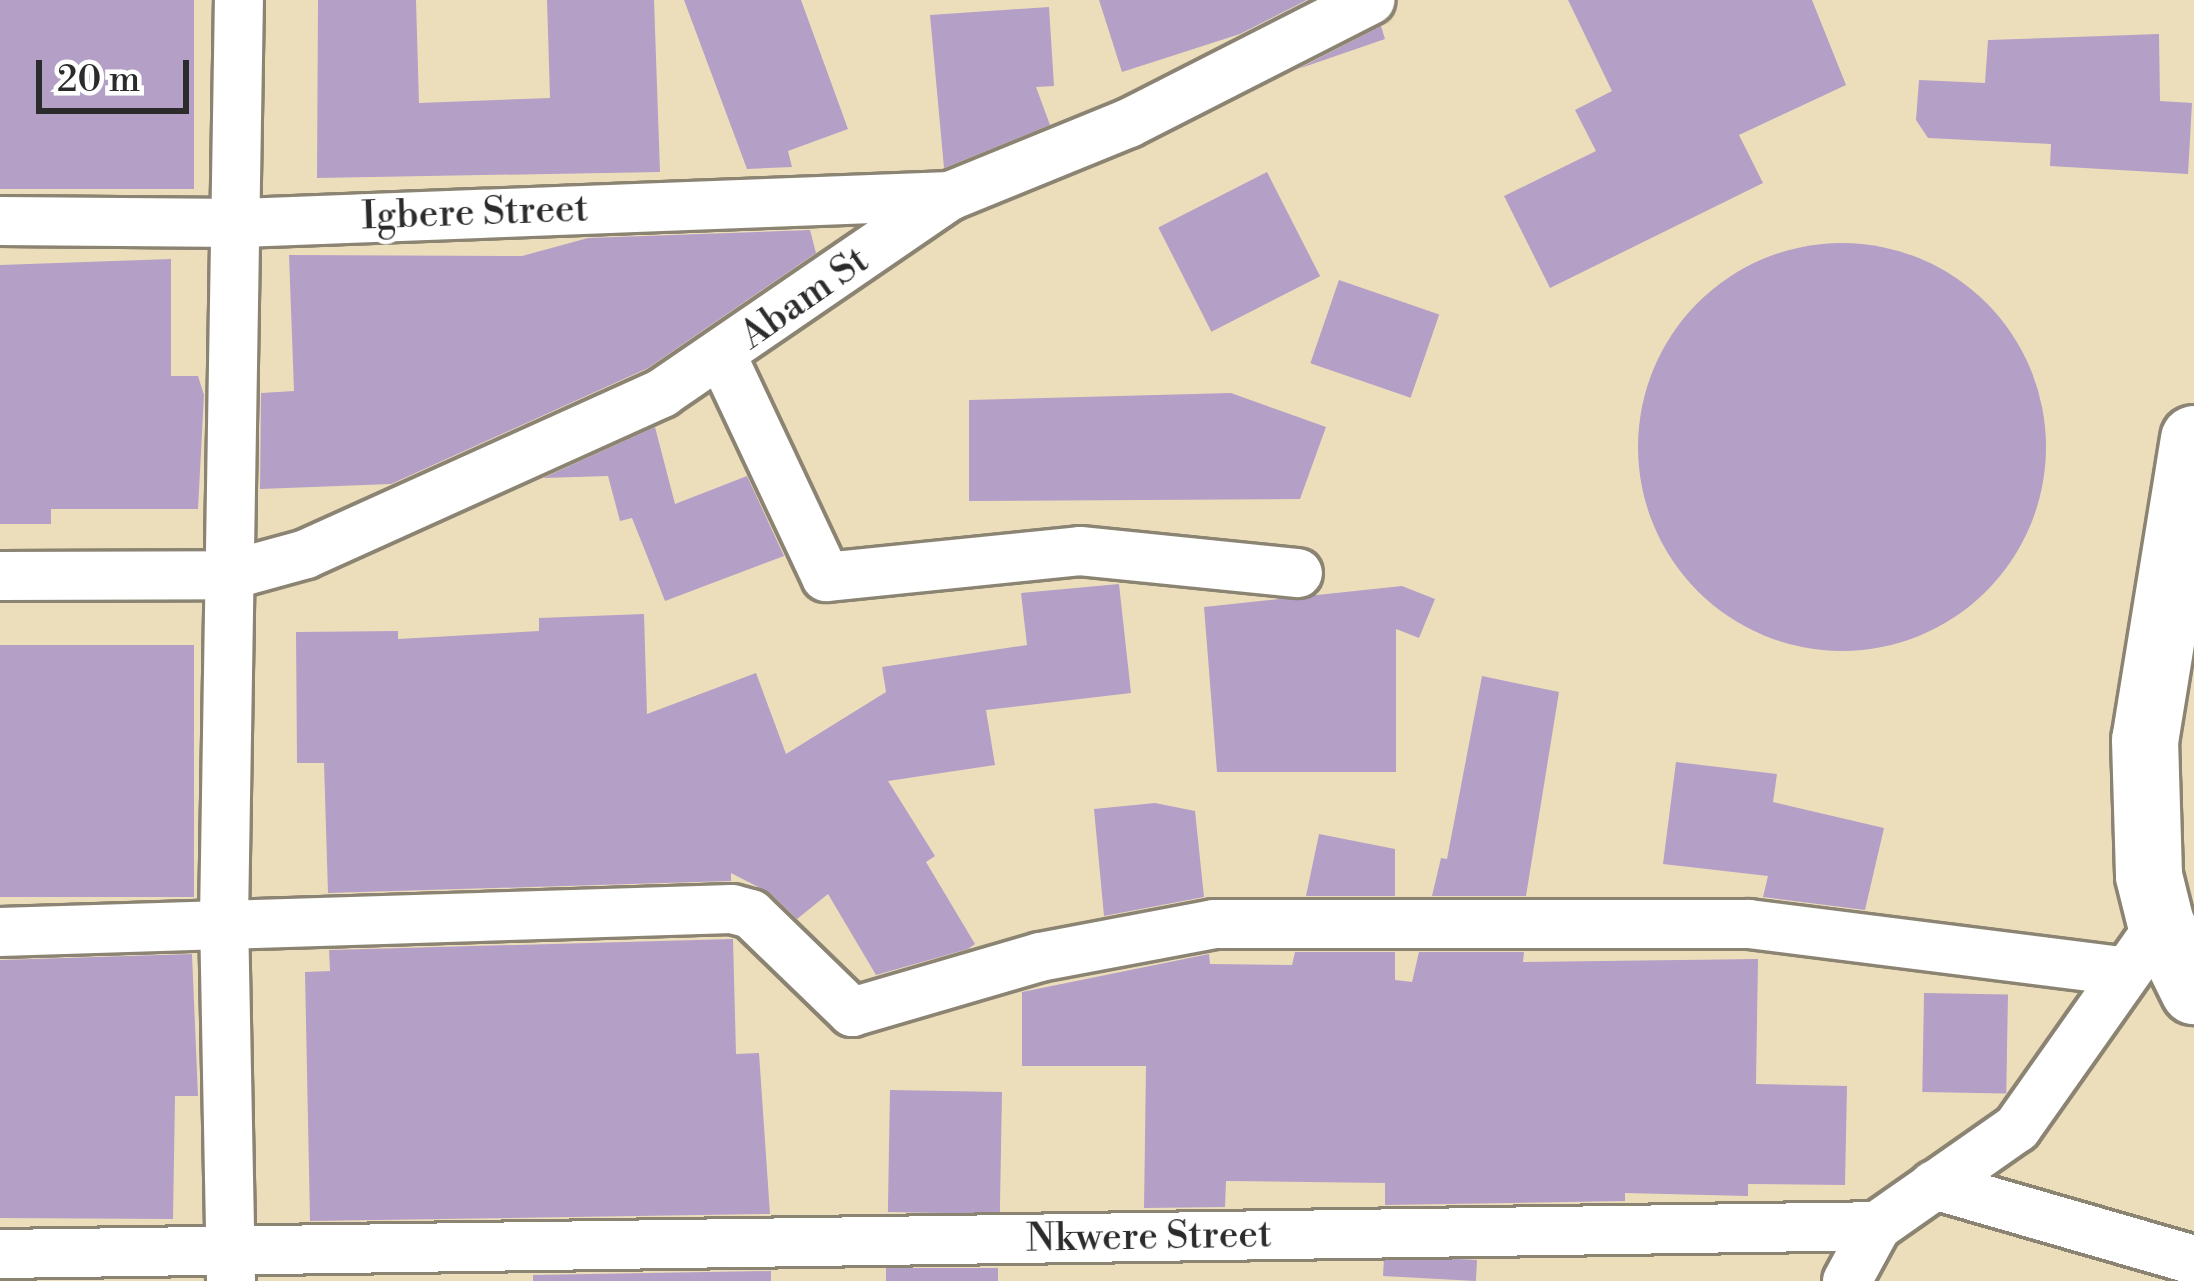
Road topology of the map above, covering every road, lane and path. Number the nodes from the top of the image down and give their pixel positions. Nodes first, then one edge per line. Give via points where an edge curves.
1 (239, 0) edge
2 (1370, 0) edge
3 (950, 196) junction
4 (0, 221) edge
5 (241, 223) junction
6 (723, 358) junction
7 (2194, 440) edge
8 (1298, 573) dead end
9 (230, 575) junction
10 (0, 576) edge
11 (224, 920) junction
12 (0, 932) edge
13 (2141, 947) junction
14 (2194, 991) edge
15 (1934, 1185) junction
16 (1877, 1226) junction
17 (0, 1254) edge
18 (2194, 1260) edge
19 (231, 1267) edge
20 (1847, 1281) edge

1 - 5 street
2 - 3 street, Abam St via 1129,123
3 - 5 street, Igbere Street
3 - 6 street, Abam St
4 - 5 street, Igbere Street
5 - 9 street
6 - 8 street via 826,577 1080,551
6 - 9 street, Abam St via 306,554
7 - 13 street via 2145,740 2149,876
9 - 10 street, Abam St
9 - 11 street
11 - 12 street
11 - 13 street via 415,923 732,909 751,914 853,1012 1040,957 1214,924 1749,924
11 - 19 street
13 - 14 street
13 - 15 street via 2054,1085 2017,1128
15 - 16 street
15 - 18 street
16 - 19 street, Nkwere Street
16 - 20 street
17 - 19 street, Nkwere Street

